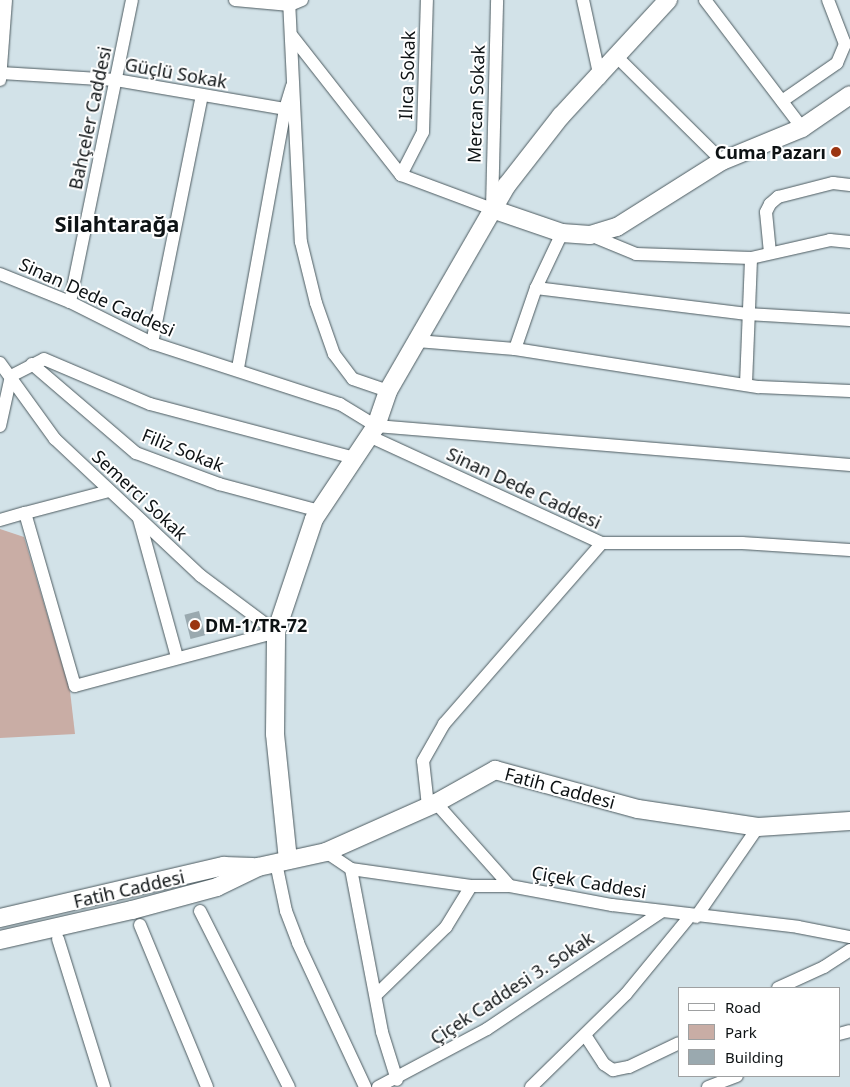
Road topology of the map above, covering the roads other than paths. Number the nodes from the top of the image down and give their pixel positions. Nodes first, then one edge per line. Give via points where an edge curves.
1 (6, 0) edge
2 (132, 0) edge
3 (235, 0) edge
4 (302, 0) edge
5 (427, 0) edge
6 (497, 0) edge
7 (583, 0) edge
8 (668, 0) edge
9 (705, 0) edge
10 (828, 0) edge
11 (289, 3) edge
12 (292, 36) junction
13 (617, 57) junction
14 (1, 76) edge
15 (600, 78) junction
16 (116, 80) junction
17 (294, 80) junction
18 (202, 95) junction
19 (850, 95) edge
20 (782, 101) junction
21 (285, 109) junction
22 (802, 128) junction
23 (722, 161) junction
24 (401, 175) junction
25 (850, 185) edge
26 (492, 209) junction
27 (562, 233) junction
28 (590, 235) junction
29 (850, 242) edge
30 (770, 254) junction
31 (751, 258) junction
32 (0, 274) edge
33 (536, 288) junction
34 (70, 302) junction
35 (748, 314) junction
36 (850, 320) edge
37 (417, 341) junction
38 (152, 343) junction
39 (515, 349) junction
40 (0, 363) edge
41 (32, 364) junction
42 (238, 368) junction
43 (11, 376) junction
44 (746, 384) junction
45 (388, 391) junction
46 (850, 391) edge
47 (0, 426) edge
48 (372, 431) junction
49 (354, 458) junction
50 (850, 465) edge
51 (108, 491) junction
52 (320, 511) junction
53 (25, 514) junction
54 (139, 519) junction
55 (0, 520) edge
56 (602, 543) junction
57 (850, 550) edge
58 (276, 632) junction
59 (177, 657) junction
60 (432, 804) junction
61 (850, 821) edge
62 (758, 827) junction
63 (326, 852) junction
64 (282, 862) junction
65 (258, 867) junction
66 (351, 869) junction
67 (471, 886) junction
68 (510, 886) junction
69 (200, 911) dead end
70 (661, 912) junction
71 (693, 916) junction
72 (0, 918) edge
73 (140, 925) dead end
74 (850, 937) edge
75 (9, 938) edge
76 (58, 939) dead end
77 (850, 950) edge
78 (780, 987) edge
79 (376, 995) junction
80 (585, 1035) junction
81 (678, 1043) edge
82 (734, 1077) edge
83 (388, 1085) edge
84 (104, 1087) edge
85 (207, 1087) edge
86 (289, 1087) edge
87 (365, 1087) edge
88 (531, 1087) edge
89 (708, 1087) edge

1 - 14 street
2 - 16 street, Bahçeler Caddesi
3 - 11 street
4 - 11 street
5 - 24 street, Ilıca Sokak via 423,132
6 - 26 street, Mercan Sokak
7 - 15 street
8 - 13 main road
9 - 20 street
10 - 20 street via 845,44 837,63
11 - 12 street
12 - 17 street
12 - 24 street
13 - 15 main road
13 - 23 street
14 - 16 street, Güçlü Sokak
15 - 26 main road via 561,116
16 - 18 street, Güçlü Sokak
16 - 34 street, Bahçeler Caddesi
17 - 21 street
17 - 45 street via 301,242 316,303 334,354 353,379
18 - 21 street, Güçlü Sokak
18 - 38 street
19 - 22 main road
20 - 22 street
21 - 42 street
22 - 23 main road
23 - 28 main road via 617,227
24 - 26 street
25 - 30 street via 832,183 778,197 766,212
26 - 27 main road
26 - 37 main road
27 - 28 main road
27 - 33 street
28 - 31 street via 636,254
29 - 30 street via 830,240
30 - 31 street
31 - 35 street
32 - 34 street, Sinan Dede Caddesi
33 - 35 street
33 - 39 street
34 - 38 street, Sinan Dede Caddesi
35 - 36 street
35 - 44 street
37 - 39 street
37 - 45 main road
38 - 42 street, Sinan Dede Caddesi
39 - 44 street
40 - 43 street, Semerci Sokak
41 - 43 street
41 - 49 street via 44,359 150,404
41 - 52 street, Filiz Sokak via 136,453 219,484
42 - 48 street, Sinan Dede Caddesi via 340,404
43 - 47 street
43 - 51 street, Semerci Sokak via 55,439
44 - 46 street
45 - 48 main road
48 - 49 main road
48 - 50 street
48 - 56 street, Sinan Dede Caddesi
49 - 52 main road
51 - 53 street
51 - 54 street, Semerci Sokak
52 - 58 main road
53 - 55 street
53 - 59 street via 75,686
54 - 58 street, Semerci Sokak via 201,576
54 - 59 street
56 - 57 street, Sinan Dede Caddesi via 742,544
56 - 60 street via 444,724 423,762
58 - 59 street
58 - 64 main road via 275,734
60 - 62 main road, Fatih Caddesi via 495,770 638,809
60 - 63 main road, Fatih Caddesi
60 - 68 street
61 - 62 main road, Fatih Caddesi via 828,825
62 - 71 street
63 - 64 main road, Fatih Caddesi
63 - 66 street, Çiçek Caddesi
64 - 65 main road, Fatih Caddesi
64 - 87 street via 286,912
65 - 72 main road, Fatih Caddesi via 224,866
65 - 75 main road, Fatih Caddesi via 217,887
66 - 67 street, Çiçek Caddesi
66 - 79 street
67 - 68 street, Çiçek Caddesi
67 - 79 street via 446,927
68 - 70 street, Çiçek Caddesi
69 - 86 street
70 - 71 street, Çiçek Caddesi
70 - 83 street, Çiçek Caddesi 3. Sokak via 488,1029
71 - 74 street, Çiçek Caddesi via 798,927
71 - 80 street via 626,994
73 - 85 street
76 - 84 street
77 - 78 street via 824,967
79 - 83 street
80 - 81 street via 604,1064 614,1070 628,1067
80 - 88 street
82 - 89 street

